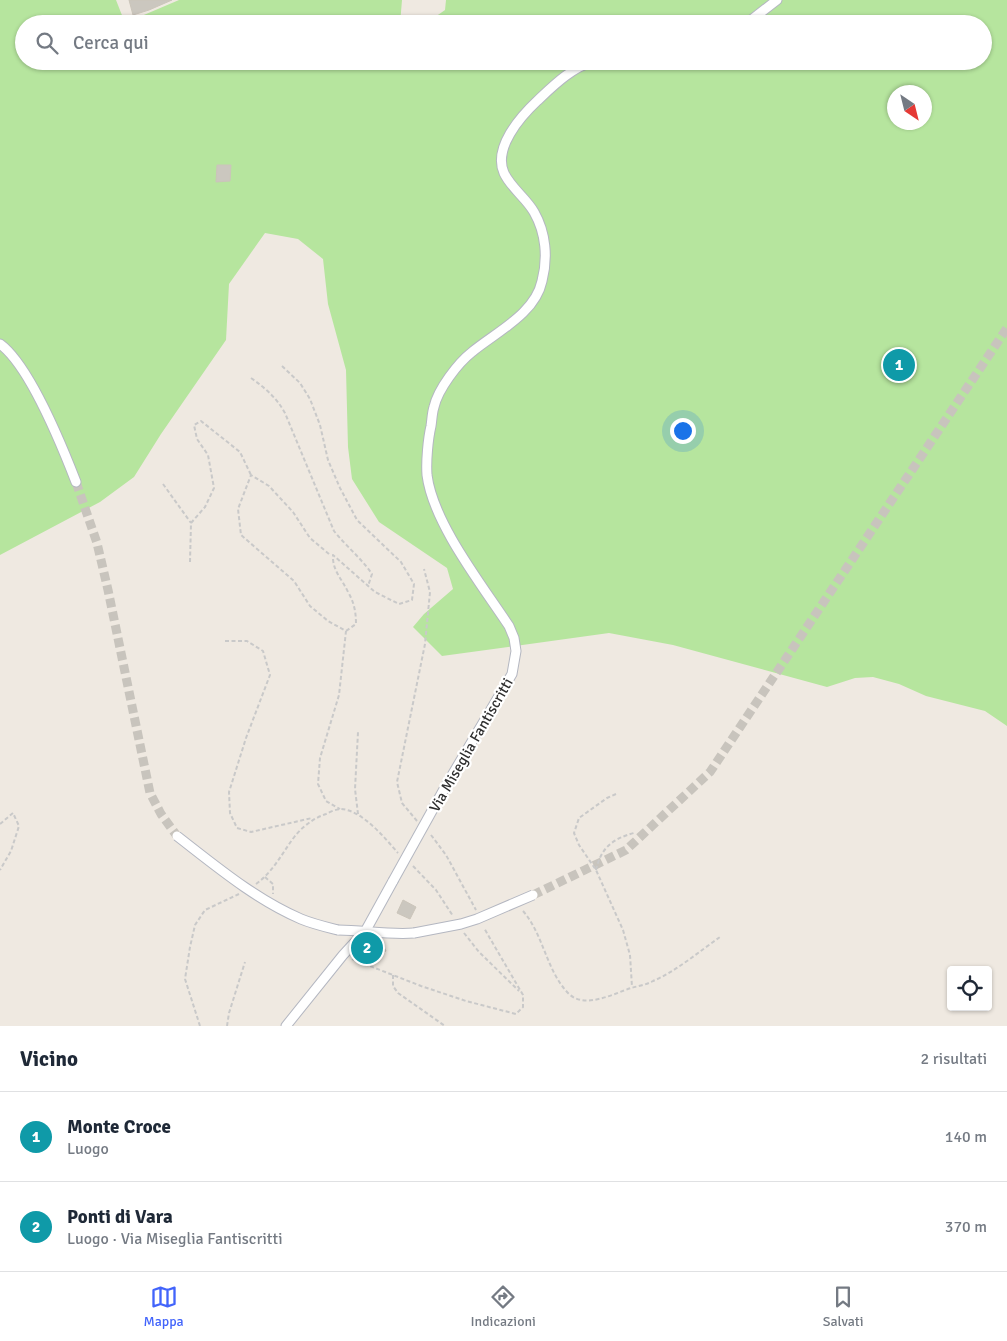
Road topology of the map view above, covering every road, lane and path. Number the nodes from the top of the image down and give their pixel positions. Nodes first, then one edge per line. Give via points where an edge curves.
1 (777, 0) edge
2 (758, 15) edge
3 (575, 70) edge
4 (0, 344) edge
5 (282, 366) dead end
6 (251, 378) dead end
7 (251, 475) junction
8 (76, 482) tunnel mouth
9 (163, 484) dead end
10 (191, 524) junction
11 (329, 554) dead end
12 (190, 562) dead end
13 (424, 569) dead end
14 (368, 586) junction
15 (346, 631) junction
16 (225, 641) dead end
17 (358, 732) dead end
18 (616, 794) dead end
19 (340, 809) dead end
20 (358, 814) dead end
21 (314, 818) dead end
22 (0, 824) edge
23 (421, 824) dead end
24 (428, 831) dead end
25 (634, 833) dead end
26 (178, 836) tunnel mouth
27 (0, 870) edge
28 (596, 870) junction
29 (533, 895) tunnel mouth
30 (229, 900) dead end
31 (512, 904) junction
32 (478, 913) dead end
33 (482, 923) dead end
34 (366, 930) junction
35 (720, 937) dead end
36 (342, 955) junction
37 (245, 962) dead end
38 (393, 976) junction
39 (632, 987) junction
40 (200, 1026) edge
41 (227, 1026) edge
42 (286, 1026) edge
43 (445, 1026) edge

1 - 2 street
3 - 34 street, Via Miseglia Fantiscritti, bridge via 528,110 505,144 502,160 504,172 542,227 545,246 542,284 535,299 523,312 452,371 434,405 429,433 427,474 436,506 453,541 509,626 516,651 512,674
4 - 8 street via 31,384
5 - 14 path via 300,383 310,399 328,460 357,520 401,562 414,584 412,600 399,604
6 - 14 path via 272,394 285,412 334,531 364,561 372,574
7 - 10 path via 240,452 201,421 194,425 197,439 208,455 214,488 205,508
7 - 11 path via 269,486 293,512 310,538
7 - 15 path via 238,509 241,535 294,581 310,606
9 - 10 path
10 - 12 path
13 - 23 path via 430,592 425,644 397,782 402,803
14 - 15 path via 333,555 332,565 356,610 356,624
15 - 19 path via 339,694 320,758 318,784 326,801
16 - 21 path via 247,641 263,651 270,675 229,792 230,813 237,828 250,832
17 - 20 path via 355,789
18 - 28 path via 579,818 574,833 578,845
22 - 27 path via 13,813 19,826 11,851
24 - 32 path via 446,855
25 - 28 path via 619,837 607,847 599,857
26 - 34 street, bridge via 271,905 303,920 338,930
28 - 39 path via 624,930
29 - 31 street, bridge
30 - 40 path via 205,910 195,925 185,979
31 - 34 street, bridge via 461,924 414,934
31 - 39 path via 531,921 547,959 570,995 581,1001 601,999
33 - 38 path via 523,995 523,1007 516,1014
34 - 36 street, Via Miseglia Fantiscritti
35 - 39 path via 652,982
36 - 38 path
36 - 42 street, Via Miseglia Fantiscritti
37 - 41 path
38 - 43 path via 393,986 398,993

